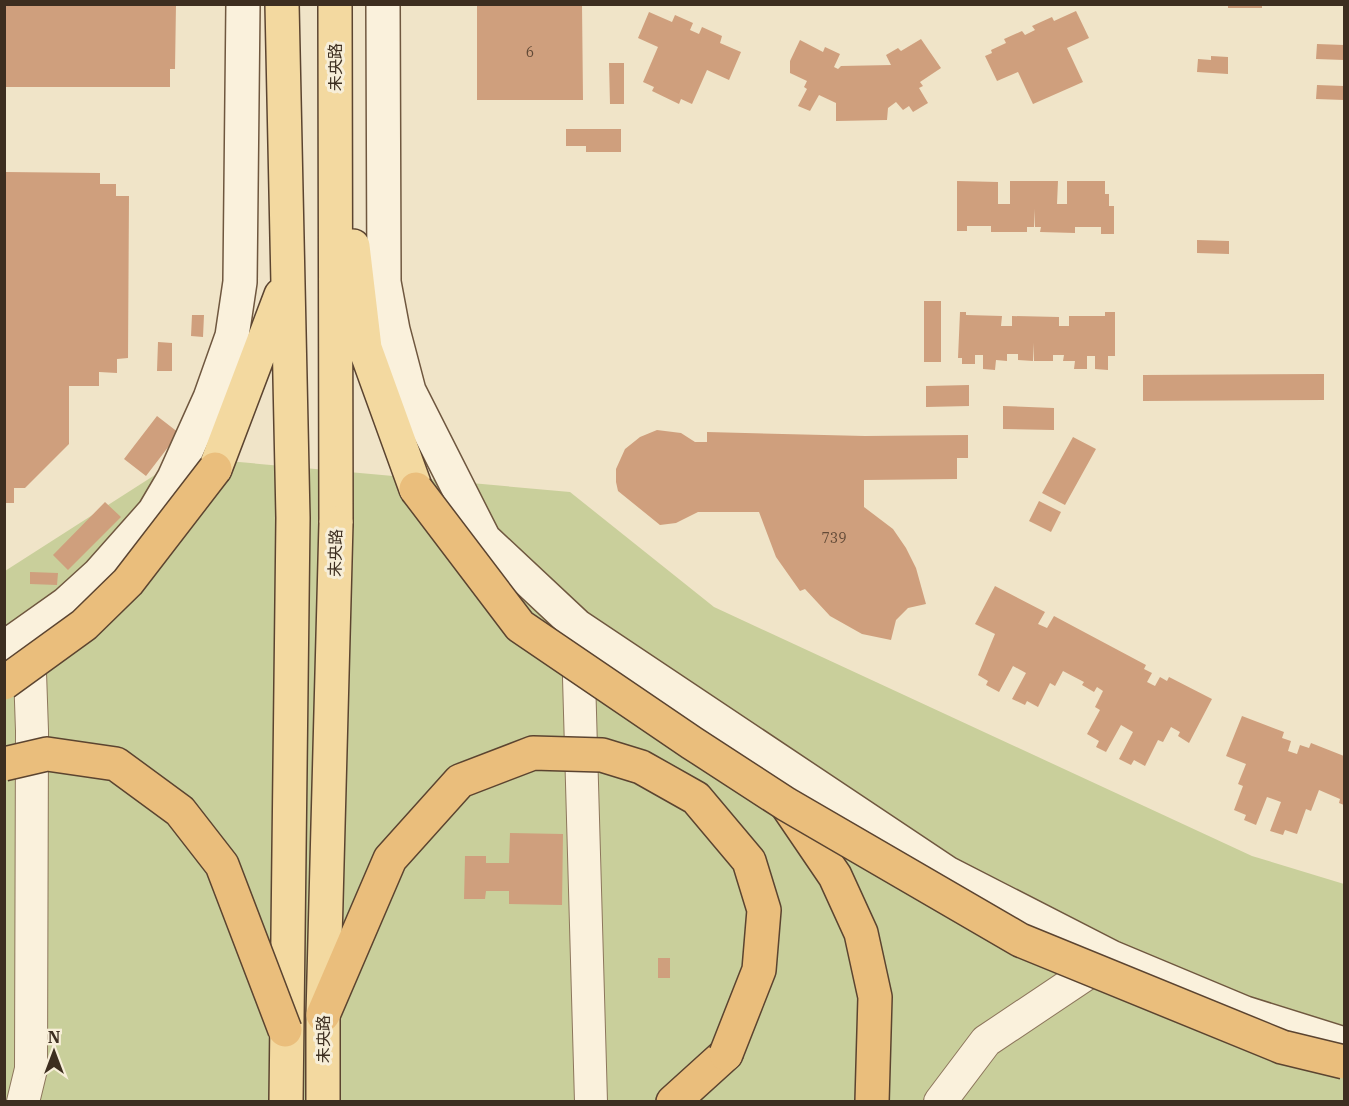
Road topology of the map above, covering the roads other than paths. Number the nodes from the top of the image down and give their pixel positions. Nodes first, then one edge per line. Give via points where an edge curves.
1 (243, 4) edge
2 (282, 4) edge
3 (335, 4) edge
4 (383, 4) edge
5 (335, 85) junction
6 (287, 279) junction
7 (215, 469) joint
8 (416, 489) joint
9 (577, 627) junction
10 (17, 640) edge
11 (4, 682) edge
12 (4, 764) edge
13 (786, 804) junction
14 (1111, 957) junction
15 (323, 1015) junction
16 (285, 1030) junction
17 (1344, 1044) edge
18 (1344, 1062) edge
19 (23, 1101) edge
20 (286, 1101) edge
21 (323, 1101) edge
22 (591, 1101) edge
23 (674, 1101) edge
24 (872, 1101) edge
25 (940, 1101) edge

1 - 10 main road via 240,282 232,336 210,398 154,512 99,574
2 - 6 main road
3 - 5 main road, 未央路
4 - 9 main road via 384,282 409,391 484,539
5 - 8 main road via 365,348
5 - 15 main road, 未央路, bridge via 336,523
6 - 7 main road
6 - 16 main road via 293,518
7 - 11 highway, bridge via 121,589 84,624
8 - 13 highway, bridge via 520,626
9 - 14 main road via 947,873
9 - 22 street
10 - 19 street via 32,731 31,1069
12 - 16 highway, bridge via 47,754 116,764 180,810 222,865
13 - 18 highway, bridge via 1020,940 1282,1047
13 - 24 highway via 835,876 861,933 875,997
14 - 17 main road via 1245,1013
14 - 25 street via 986,1041
15 - 21 main road, 未央路, bridge
15 - 23 highway, bridge via 390,859 460,781 533,753 602,755 641,768 696,798 749,861 764,910 759,970 726,1054
16 - 20 main road

